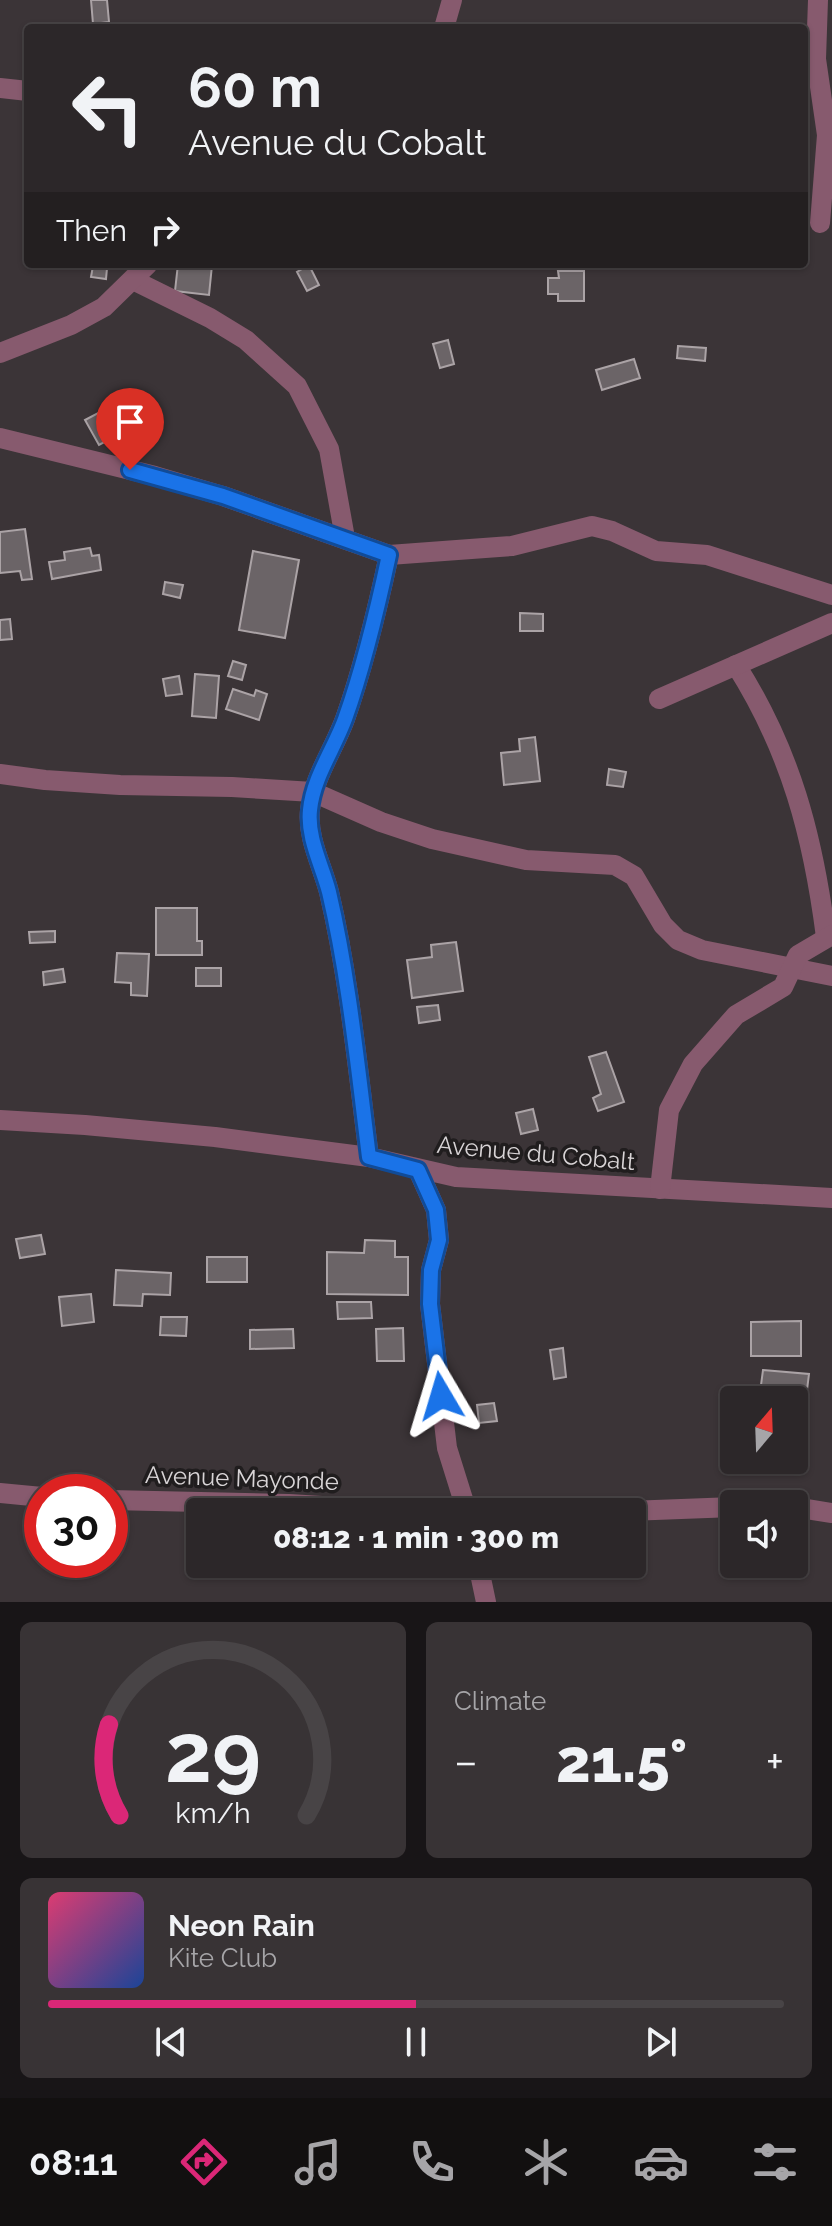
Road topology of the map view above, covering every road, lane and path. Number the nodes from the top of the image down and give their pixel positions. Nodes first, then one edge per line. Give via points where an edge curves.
1 (452, 0) edge
2 (818, 0) edge
3 (445, 24) edge
4 (0, 88) edge
5 (24, 91) edge
6 (819, 223) edge
7 (144, 268) edge
8 (133, 280) junction
9 (0, 353) edge
10 (0, 438) edge
11 (345, 538) junction
12 (389, 555) junction
13 (832, 595) edge
14 (832, 623) edge
15 (736, 665) junction
16 (659, 699) dead end
17 (0, 774) edge
18 (313, 792) junction
19 (829, 936) edge
20 (791, 969) junction
21 (832, 976) edge
22 (0, 1120) edge
23 (369, 1157) junction
24 (418, 1170) junction
25 (660, 1189) junction
26 (832, 1198) edge
27 (0, 1493) edge
28 (24, 1495) edge
29 (463, 1498) edge
30 (128, 1500) edge
31 (186, 1502) edge
32 (720, 1508) edge
33 (808, 1509) edge
34 (646, 1510) edge
35 (832, 1513) edge
36 (481, 1578) edge
37 (486, 1602) edge

1 - 3 street
2 - 6 street via 816,59 827,135
4 - 5 street
7 - 8 street
8 - 9 street via 104,307
8 - 11 street via 246,340 297,386 329,449
10 - 11 street via 155,476
11 - 12 street
12 - 13 street via 512,546 592,526 656,551 707,555
12 - 18 street via 367,651
14 - 15 street
15 - 16 street
15 - 19 street via 759,702 796,788
17 - 18 street
18 - 20 street via 432,839 526,860 615,865 634,876 678,940
18 - 23 street via 311,833 329,892
19 - 20 street via 798,955
20 - 21 street
20 - 25 street via 783,987 736,1015 693,1064 669,1110
22 - 23 street, Avenue du Cobalt via 215,1137
23 - 24 street, Avenue du Cobalt
24 - 25 street, Avenue du Cobalt via 456,1177
24 - 29 street via 436,1210 439,1240 430,1304 447,1448
25 - 26 street, Avenue du Cobalt
27 - 28 street
30 - 31 street, Avenue Mayonde
32 - 34 street
33 - 35 street
36 - 37 street

